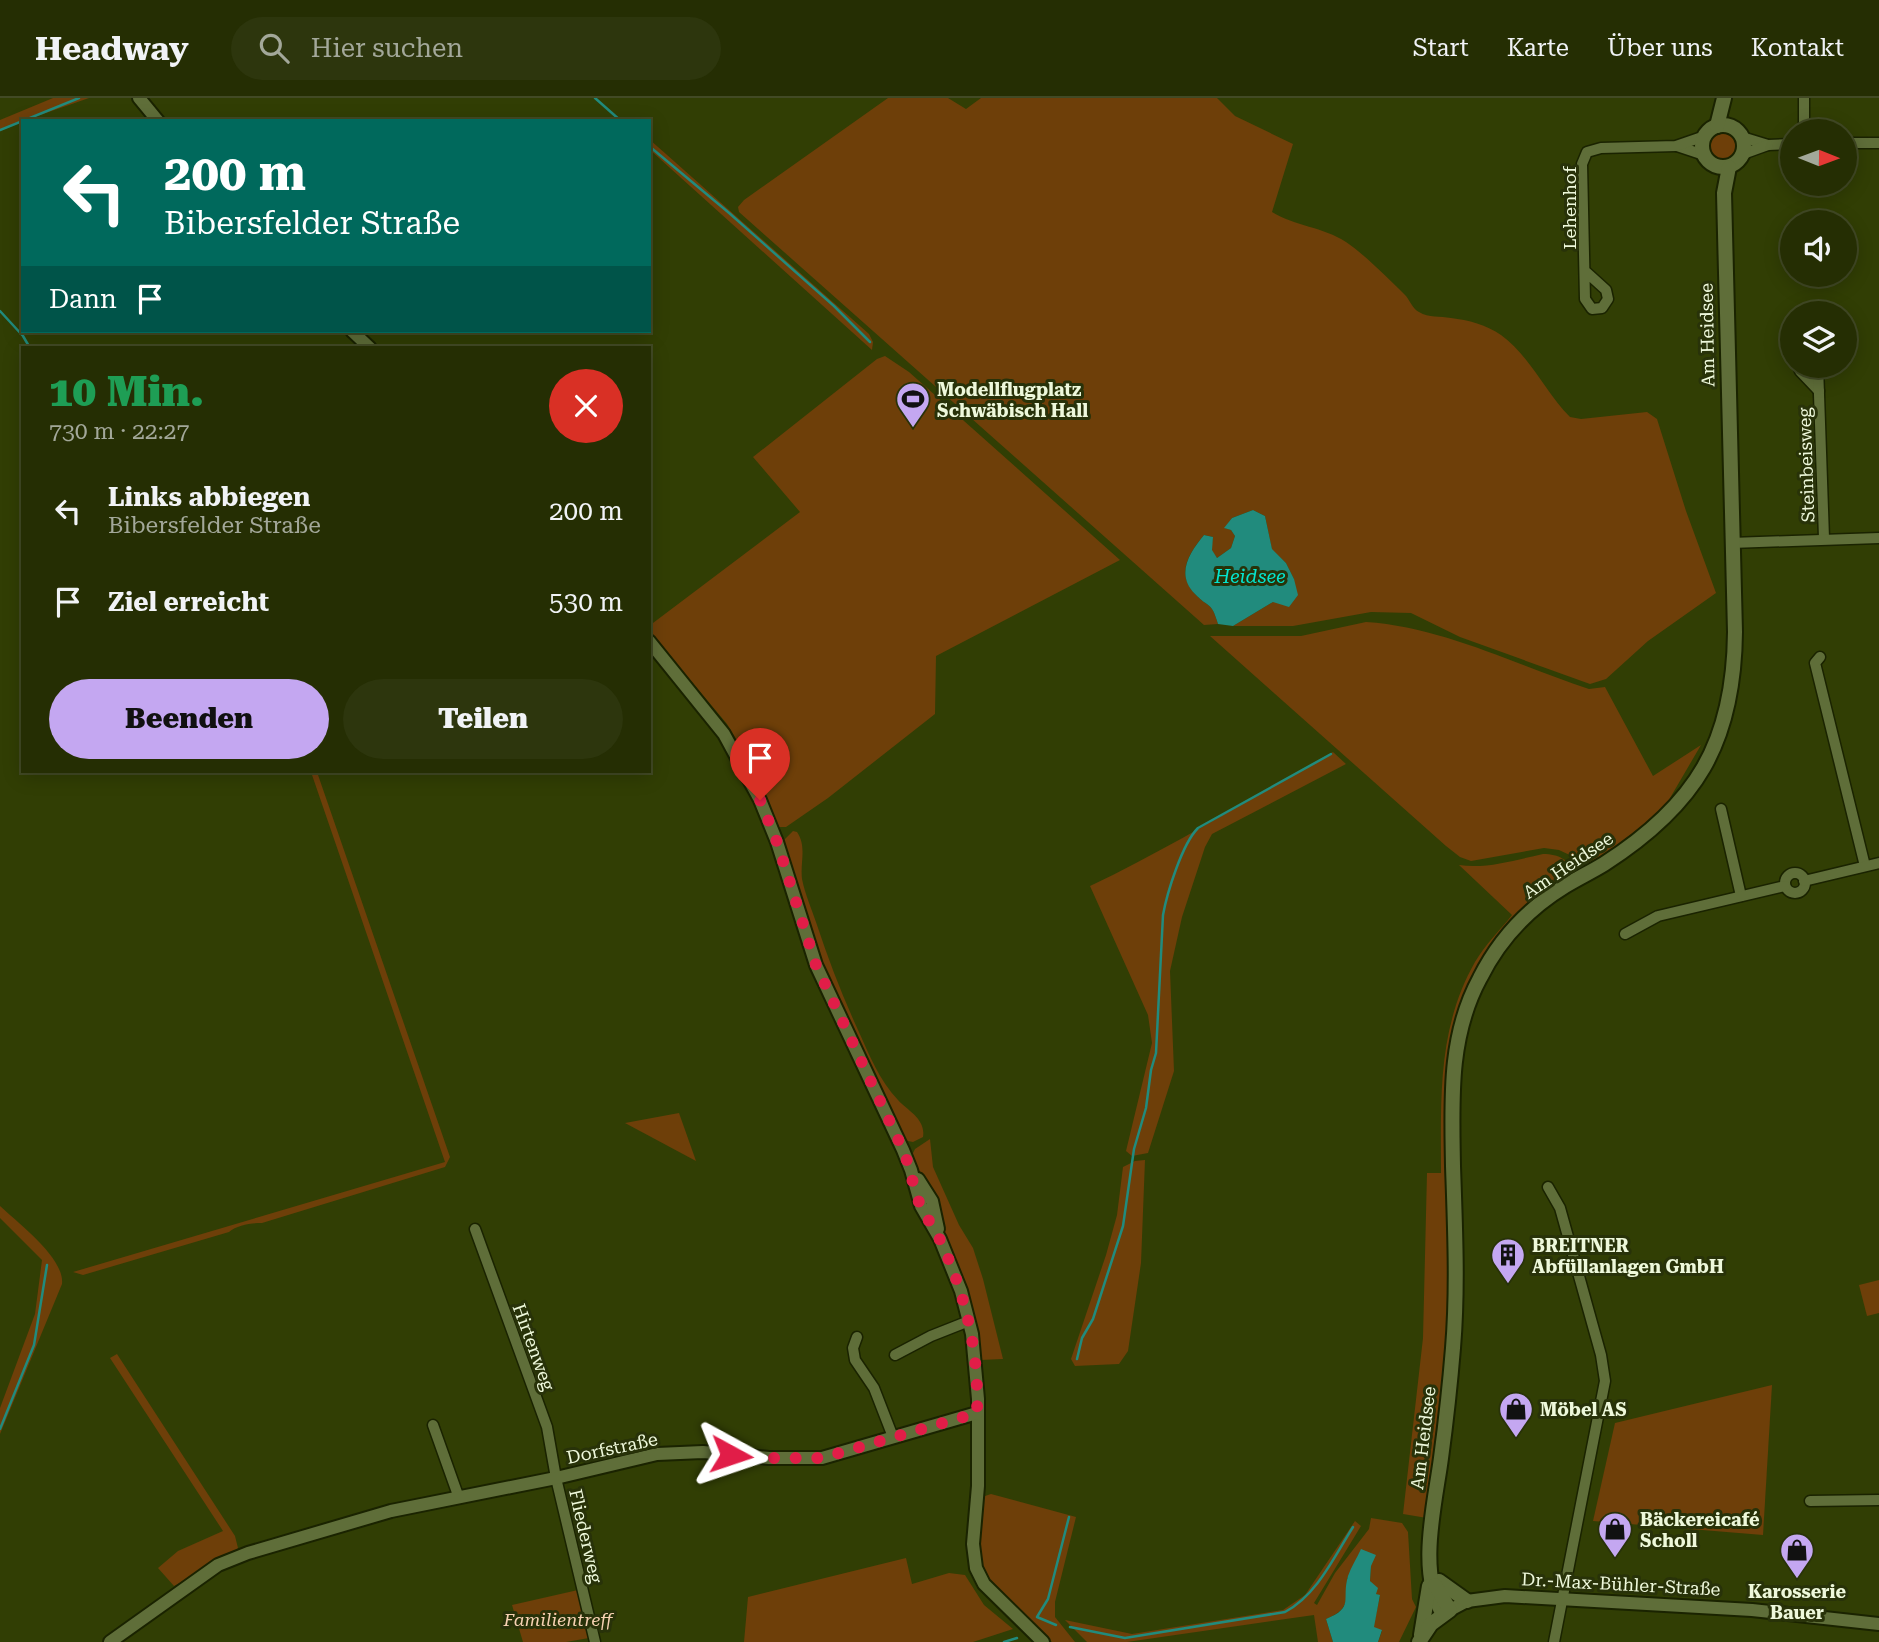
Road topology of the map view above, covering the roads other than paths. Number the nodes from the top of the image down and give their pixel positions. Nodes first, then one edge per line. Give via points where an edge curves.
1 (139, 98) edge
2 (1724, 98) edge
3 (1804, 98) edge
4 (156, 119) edge
5 (1804, 119) edge
6 (1724, 126) junction
7 (1704, 136) junction
8 (1742, 136) junction
9 (1857, 143) edge
10 (1879, 143) edge
11 (1780, 144) edge
12 (1768, 145) junction
13 (1676, 146) junction
14 (1743, 153) junction
15 (1716, 162) junction
16 (1585, 271) dead end
17 (354, 333) edge
18 (368, 346) edge
19 (1807, 378) edge
20 (1818, 378) edge
21 (1819, 391) junction
22 (1824, 538) junction
23 (1879, 538) edge
24 (1731, 543) junction
25 (651, 643) edge
26 (1820, 657) dead end
27 (1721, 809) dead end
28 (1879, 863) edge
29 (1865, 866) junction
30 (1741, 896) junction
31 (1625, 934) dead end
32 (1548, 1187) dead end
33 (475, 1229) dead end
34 (969, 1321) junction
35 (857, 1337) dead end
36 (895, 1355) dead end
37 (977, 1413) junction
38 (433, 1425) dead end
39 (893, 1437) junction
40 (556, 1478) junction
41 (459, 1498) junction
42 (1879, 1500) edge
43 (1810, 1501) dead end
44 (1432, 1577) junction
45 (1466, 1601) junction
46 (1561, 1601) junction
47 (1447, 1612) junction
48 (1879, 1624) edge
49 (1419, 1641) edge
50 (110, 1642) edge
51 (595, 1642) edge
52 (1043, 1642) edge
53 (1554, 1642) edge

1 - 4 street
2 - 6 main road
3 - 5 street
6 - 7 main road
6 - 8 main road
7 - 13 street, Lehenhof
7 - 15 main road via 1702,146
8 - 12 street
8 - 14 main road
9 - 10 street
11 - 12 street
12 - 14 street
13 - 15 street, Lehenhof
13 - 16 street, Lehenhof via 1587,152 1583,164
14 - 15 main road via 1735,164
15 - 24 main road, Am Heidsee via 1724,193
17 - 18 street
19 - 21 street, Steinbeisweg
20 - 21 street, Steinbeisweg
21 - 22 street, Steinbeisweg
22 - 23 street, Steinbeisweg
22 - 24 street, Steinbeisweg
24 - 44 main road, Am Heidsee via 1735,658 1727,712 1710,756 1694,783 1654,829 1547,898 1518,924 1490,959 1462,1021 1453,1071 1453,1343 1431,1538
25 - 34 street via 724,734 760,800 816,965 911,1170 932,1201
26 - 29 street via 1815,663
27 - 30 street
28 - 29 street
29 - 30 street via 1804,881 1799,891 1791,892 1785,886
30 - 31 street via 1658,916
32 - 46 street via 1560,1208 1605,1381
33 - 40 street, Hirtenweg via 547,1427
34 - 36 street
34 - 37 street
35 - 39 street via 855,1360 874,1388
37 - 39 street, Dorfstraße
37 - 52 street via 976,1568 984,1584
38 - 41 street
39 - 40 street, Dorfstraße via 822,1458 657,1454
40 - 41 street, Dorfstraße
40 - 51 street, Fliederweg
41 - 50 street, Dorfstraße via 381,1514 218,1565
42 - 43 street
44 - 45 main road
44 - 47 main road, Am Heidsee via 1436,1603
44 - 49 main road
45 - 46 street, Dr.-Max-Bühler-Straße via 1505,1596
45 - 47 street, Dr.-Max-Bühler-Straße
46 - 48 street, Dr.-Max-Bühler-Straße via 1752,1610
46 - 53 street
47 - 49 main road, Dr.-Max-Bühler-Straße

